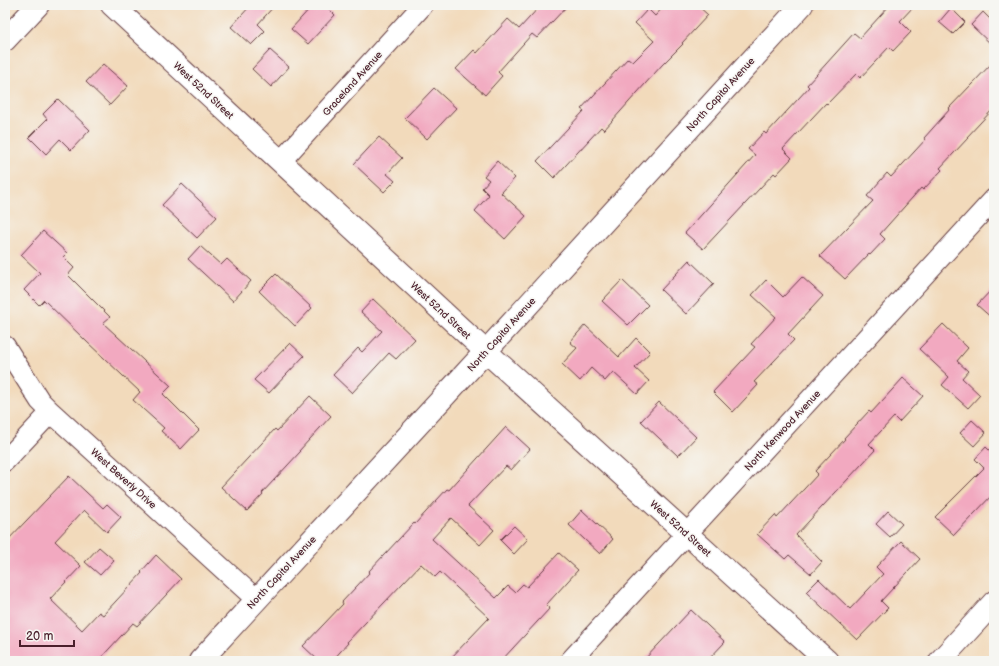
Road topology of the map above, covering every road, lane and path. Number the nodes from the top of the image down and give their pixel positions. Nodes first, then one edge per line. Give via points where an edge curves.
1 (38, 5) edge
2 (112, 5) edge
3 (423, 5) edge
4 (802, 5) edge
5 (5, 40) edge
6 (281, 161) junction
7 (994, 199) edge
8 (5, 346) edge
9 (486, 351) junction
10 (51, 412) junction
11 (5, 461) edge
12 (687, 533) junction
13 (256, 599) junction
14 (994, 602) edge
15 (200, 661) edge
16 (570, 661) edge
17 (827, 661) edge
18 (940, 661) edge

1 - 5 street
2 - 6 street, West 52nd Street
3 - 6 street, Graceland Avenue
4 - 9 street, North Capitol Avenue
6 - 9 street, West 52nd Street
7 - 12 street, North Kenwood Avenue
8 - 10 street, West Beverly Drive via 40,401
9 - 12 street, West 52nd Street
9 - 13 street, North Capitol Avenue
10 - 11 street
10 - 13 street, West Beverly Drive
12 - 16 street, North Kenwood Avenue
12 - 17 street, West 52nd Street
13 - 15 street, North Capitol Avenue
14 - 18 street

